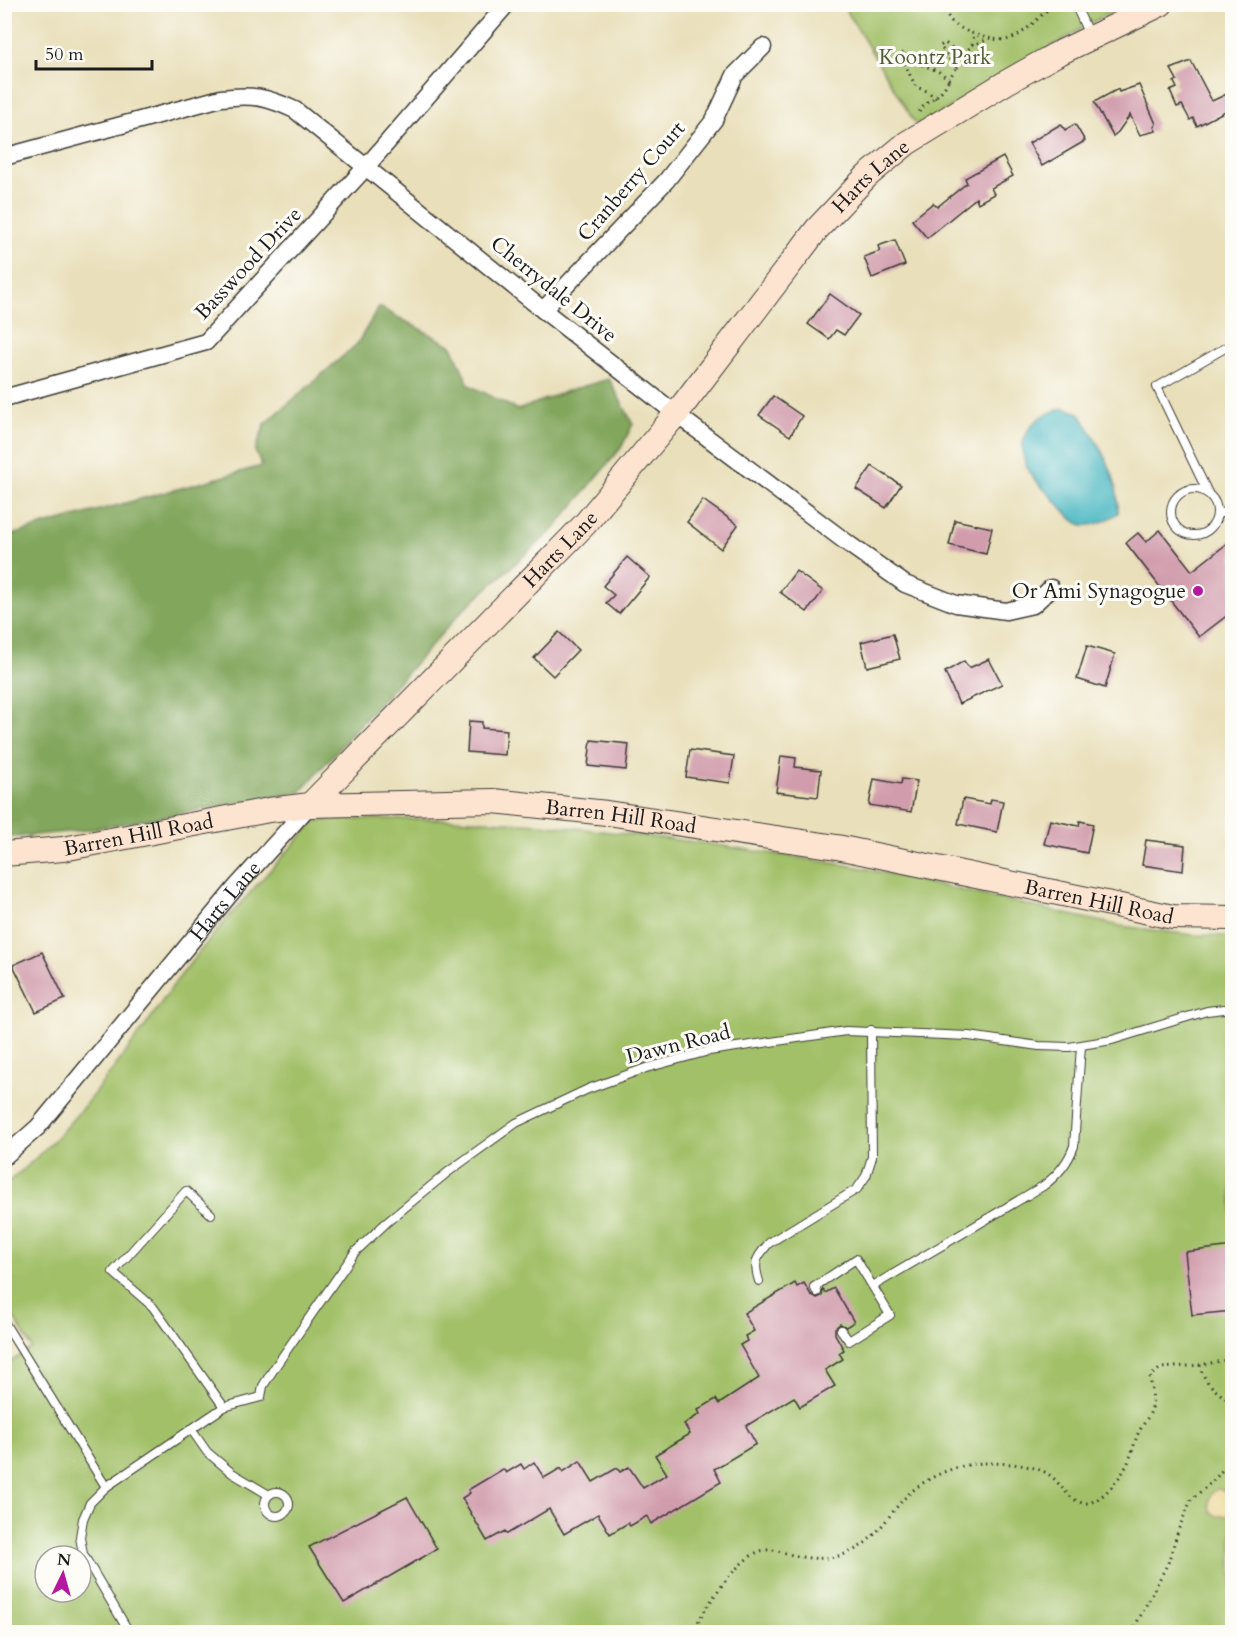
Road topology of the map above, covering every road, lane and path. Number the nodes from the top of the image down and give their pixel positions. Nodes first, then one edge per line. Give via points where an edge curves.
1 (507, 4) edge
2 (947, 4) edge
3 (1047, 4) edge
4 (1075, 4) edge
5 (1159, 5) edge
6 (974, 34) junction
7 (1091, 37) junction
8 (989, 39) junction
9 (972, 45) junction
10 (764, 47) dead end
11 (963, 56) junction
12 (956, 68) junction
13 (949, 79) junction
14 (4, 157) edge
15 (366, 167) junction
16 (543, 310) junction
17 (1233, 344) edge
18 (4, 398) edge
19 (676, 414) junction
20 (1208, 493) junction
21 (1233, 510) edge
22 (1218, 514) junction
23 (1051, 588) dead end
24 (310, 805) junction
25 (4, 854) edge
26 (1233, 918) edge
27 (1233, 1008) edge
28 (871, 1030) junction
29 (1081, 1046) junction
30 (4, 1157) edge
31 (211, 1214) dead end
32 (759, 1281) dead end
33 (873, 1286) junction
34 (817, 1292) dead end
35 (4, 1322) edge
36 (841, 1330) dead end
37 (1233, 1359) edge
38 (1200, 1365) junction
39 (1233, 1403) edge
40 (224, 1407) junction
41 (191, 1429) junction
42 (1233, 1458) edge
43 (106, 1487) junction
44 (269, 1495) dead end
45 (129, 1632) edge
46 (692, 1632) edge
47 (1132, 1632) edge

1 - 15 street, Basswood Drive
2 - 6 path via 951,21
3 - 8 path via 1046,11 1015,36
4 - 7 lane
5 - 7 street, Harts Lane
6 - 8 path
6 - 9 path
7 - 19 street, Harts Lane via 917,137 867,176 817,229
8 - 9 path
9 - 11 path
10 - 16 street, Cranberry Court via 735,75 714,120 666,181
11 - 12 path
11 - 12 path via 945,43 940,46
12 - 13 path
13 - 13 path via 936,98 916,87 902,54 905,52
14 - 15 street, Cherrydale Drive via 221,98 256,96 295,110
15 - 16 street, Cherrydale Drive
15 - 18 street, Basswood Drive via 206,342
16 - 19 street, Cherrydale Drive
17 - 20 lane via 1157,387
19 - 23 street, Cherrydale Drive via 905,584 956,604 1006,611 1033,604
19 - 24 street, Harts Lane via 585,524
20 - 22 lane via 1216,502
20 - 22 lane via 1196,488 1174,499 1170,510 1173,522 1180,532 1204,534 1214,526
21 - 22 lane
24 - 25 street, Barren Hill Road via 63,849
24 - 26 street, Barren Hill Road via 494,801 607,813 837,847 1173,917
24 - 30 street, Harts Lane via 236,887 38,1127
27 - 29 lane, Dawn Road via 1207,1011
28 - 29 lane, Dawn Road via 969,1036 1055,1048
28 - 32 lane via 872,1157 866,1176 857,1189 769,1243 754,1266
28 - 40 lane, Dawn Road via 699,1054 588,1089 516,1123 448,1172 355,1252 262,1386 261,1397
29 - 33 lane via 1074,1146 1069,1160 1055,1177
31 - 40 lane via 186,1191 113,1272 153,1307
33 - 34 lane via 856,1259 814,1287
33 - 36 lane via 890,1315 849,1341
35 - 43 lane
37 - 38 path
38 - 39 path via 1211,1387
38 - 46 path via 1161,1368 1150,1376 1152,1406 1146,1422 1124,1470 1099,1497 1087,1503 1075,1500 1048,1474 1031,1468 987,1463 942,1472 911,1492 885,1524 851,1552 825,1559 763,1549 752,1555 720,1589
40 - 41 lane
41 - 43 lane
41 - 44 lane via 207,1452 232,1473
42 - 47 path via 1191,1500 1168,1563
43 - 45 lane via 90,1503 80,1537 83,1554

